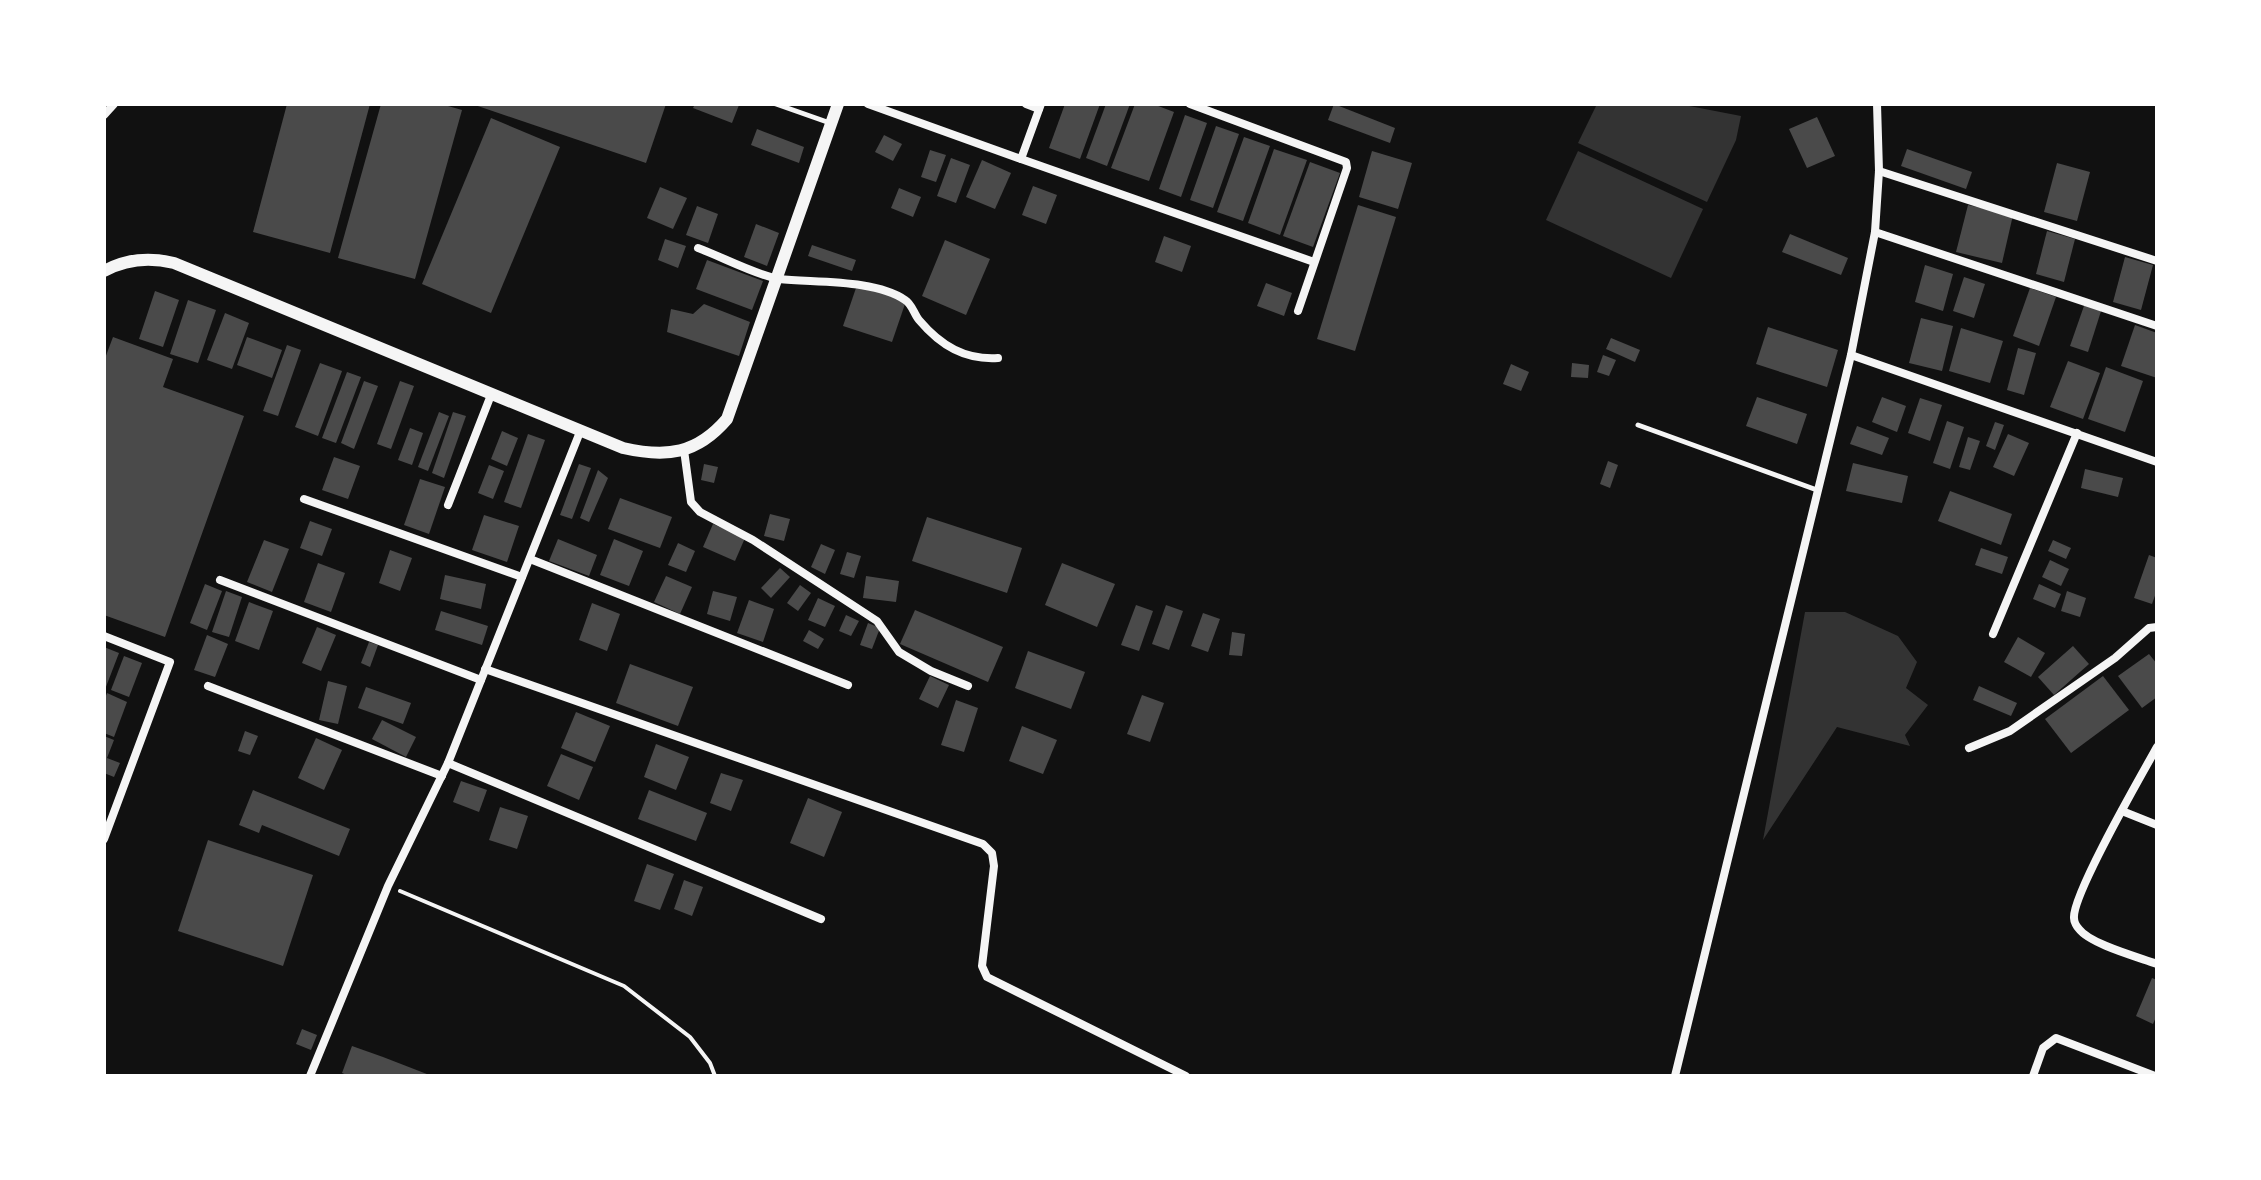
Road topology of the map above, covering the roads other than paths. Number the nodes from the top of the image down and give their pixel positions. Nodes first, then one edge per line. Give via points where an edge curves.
1 (776, 104) edge
2 (838, 104) edge
3 (868, 104) edge
4 (1026, 104) edge
5 (1190, 104) edge
6 (1877, 104) edge
7 (1040, 106) edge
8 (831, 124) junction
9 (1021, 159) junction
10 (1879, 171) junction
11 (1875, 232) junction
12 (698, 248) dead end
13 (2157, 261) edge
14 (1314, 262) junction
15 (104, 271) edge
16 (777, 279) junction
17 (1298, 311) dead end
18 (2157, 326) edge
19 (1851, 355) junction
20 (998, 358) dead end
21 (491, 395) junction
22 (1638, 425) dead end
23 (580, 432) junction
24 (2077, 433) junction
25 (684, 450) junction
26 (2157, 462) edge
27 (1817, 490) junction
28 (304, 499) dead end
29 (448, 505) dead end
30 (530, 559) junction
31 (522, 577) junction
32 (220, 580) dead end
33 (2157, 627) edge
34 (1993, 634) dead end
35 (104, 636) edge
36 (485, 669) junction
37 (481, 680) junction
38 (848, 685) dead end
39 (208, 686) dead end
40 (968, 686) dead end
41 (2157, 747) edge
42 (1969, 748) dead end
43 (448, 763) junction
44 (442, 776) junction
45 (2122, 811) junction
46 (2157, 825) edge
47 (104, 839) edge
48 (821, 919) dead end
49 (2157, 964) edge
50 (310, 1076) edge
51 (1186, 1076) edge
52 (1675, 1076) edge
53 (2033, 1076) edge
54 (2155, 1076) edge

1 - 8 lane
2 - 8 main road
3 - 9 street
4 - 7 street
5 - 14 street via 1346,162
6 - 10 street
7 - 9 street
8 - 16 main road
9 - 14 street
10 - 11 street
10 - 13 street
11 - 18 street
11 - 19 street
12 - 16 street
14 - 17 street
15 - 21 main road via 144,260 174,263
16 - 20 street via 866,285 905,299 930,332 957,352
16 - 25 main road via 727,419 713,436
19 - 24 street
19 - 27 street
21 - 23 main road
21 - 29 street
22 - 27 lane
23 - 25 main road via 649,454
23 - 30 street
24 - 26 street
24 - 34 street
25 - 40 street via 691,502 700,512 877,621 899,652
27 - 52 street
28 - 31 street
30 - 31 street
30 - 38 street
31 - 36 street
32 - 37 street
33 - 42 street via 2010,731
35 - 47 street via 170,662
36 - 37 street
36 - 51 street via 983,844 992,853 994,866 982,966 987,977
37 - 43 street
39 - 44 street
41 - 45 street
43 - 44 street
43 - 48 street
44 - 50 street via 388,886
45 - 46 street
45 - 49 street via 2074,917 2085,936
53 - 54 street via 2043,1048 2056,1038

